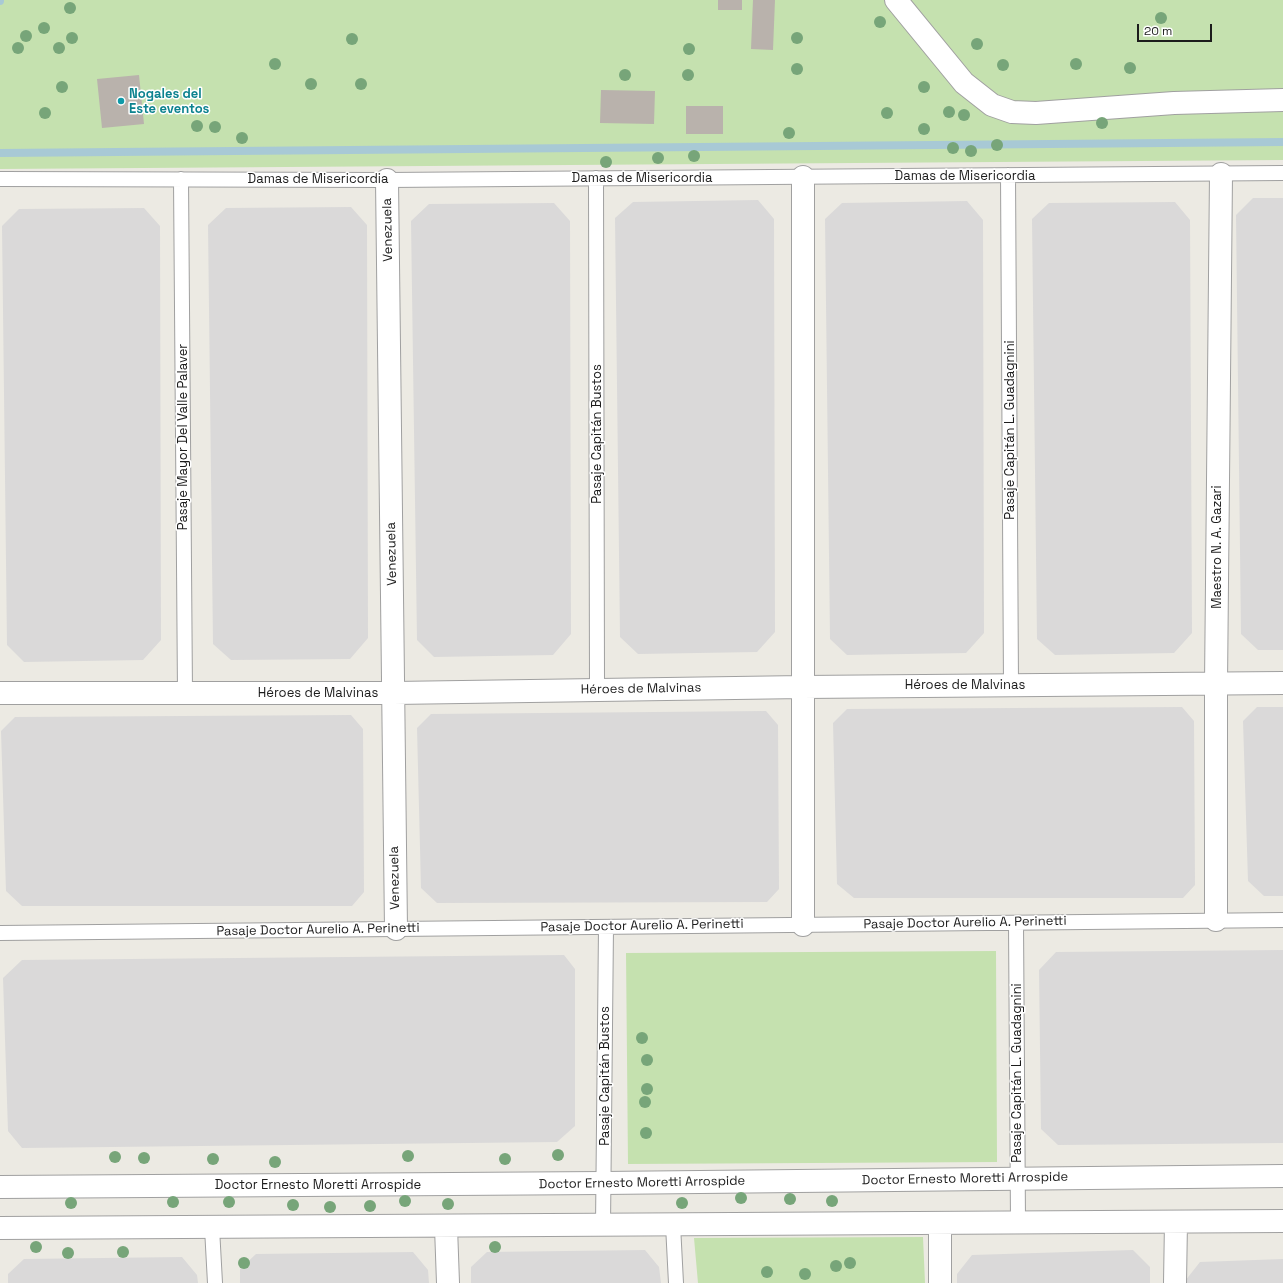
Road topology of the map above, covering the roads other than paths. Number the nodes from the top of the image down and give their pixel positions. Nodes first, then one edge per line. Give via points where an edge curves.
1 (896, 0) edge
2 (1283, 100) edge
3 (1283, 173) edge
4 (1221, 174) junction
5 (1008, 175) junction
6 (803, 177) junction
7 (596, 178) junction
8 (0, 179) edge
9 (181, 179) junction
10 (387, 180) junction
11 (1283, 683) edge
12 (1216, 684) junction
13 (1011, 685) junction
14 (803, 687) junction
15 (597, 690) junction
16 (0, 693) edge
17 (394, 693) junction
18 (185, 694) junction
19 (1216, 920) junction
20 (1283, 920) edge
21 (1016, 923) junction
22 (803, 924) junction
23 (606, 927) junction
24 (396, 929) junction
25 (0, 933) edge
26 (1283, 1176) edge
27 (1018, 1178) junction
28 (603, 1184) junction
29 (0, 1187) edge
30 (1283, 1221) edge
31 (1018, 1222) junction
32 (1176, 1222) junction
33 (940, 1223) junction
34 (603, 1225) junction
35 (673, 1225) junction
36 (446, 1227) junction
37 (0, 1228) edge
38 (212, 1228) junction
39 (216, 1283) edge
40 (448, 1283) edge
41 (676, 1283) edge
42 (940, 1283) edge
43 (1175, 1283) edge

1 - 2 street via 964,84 992,105 1012,112 1036,113 1174,102
3 - 4 lane, Damas de Misericordia
4 - 5 lane, Damas de Misericordia
4 - 12 street, Maestro N. A. Gazari
5 - 6 lane, Damas de Misericordia
5 - 13 lane, Pasaje Capitán L. Guadagnini
6 - 7 lane, Damas de Misericordia
6 - 14 street
7 - 10 lane, Damas de Misericordia
7 - 15 lane, Pasaje Capitán Bustos
8 - 9 lane, Damas de Misericordia
9 - 10 lane, Damas de Misericordia
9 - 18 lane, Pasaje Mayor Del Valle Palaver
10 - 17 street, Venezuela
11 - 12 street, Héroes de Malvinas
12 - 13 street, Héroes de Malvinas
12 - 19 street, Maestro N. A. Gazari
13 - 14 street, Héroes de Malvinas
14 - 15 street, Héroes de Malvinas
14 - 22 street
15 - 17 street, Héroes de Malvinas
16 - 18 street, Héroes de Malvinas
17 - 18 street, Héroes de Malvinas
17 - 24 street, Venezuela
19 - 20 lane, Pasaje Doctor Aurelio A. Perinetti
19 - 21 lane, Pasaje Doctor Aurelio A. Perinetti
21 - 22 lane, Pasaje Doctor Aurelio A. Perinetti
21 - 27 lane, Pasaje Capitán L. Guadagnini
22 - 23 lane, Pasaje Doctor Aurelio A. Perinetti
23 - 24 lane, Pasaje Doctor Aurelio A. Perinetti
23 - 28 lane, Pasaje Capitán Bustos
24 - 25 lane, Pasaje Doctor Aurelio A. Perinetti
26 - 27 street, Doctor Ernesto Moretti Arrospide
27 - 28 street, Doctor Ernesto Moretti Arrospide
27 - 31 lane, Pasaje Capitán L. Guadagnini
28 - 29 street, Doctor Ernesto Moretti Arrospide
28 - 34 lane, Pasaje Capitán Bustos
30 - 32 street
31 - 32 street
31 - 33 street
32 - 43 street
33 - 35 street
33 - 42 street
34 - 35 street
34 - 36 street
35 - 41 lane
36 - 38 street
36 - 40 street
37 - 38 street
38 - 39 lane

